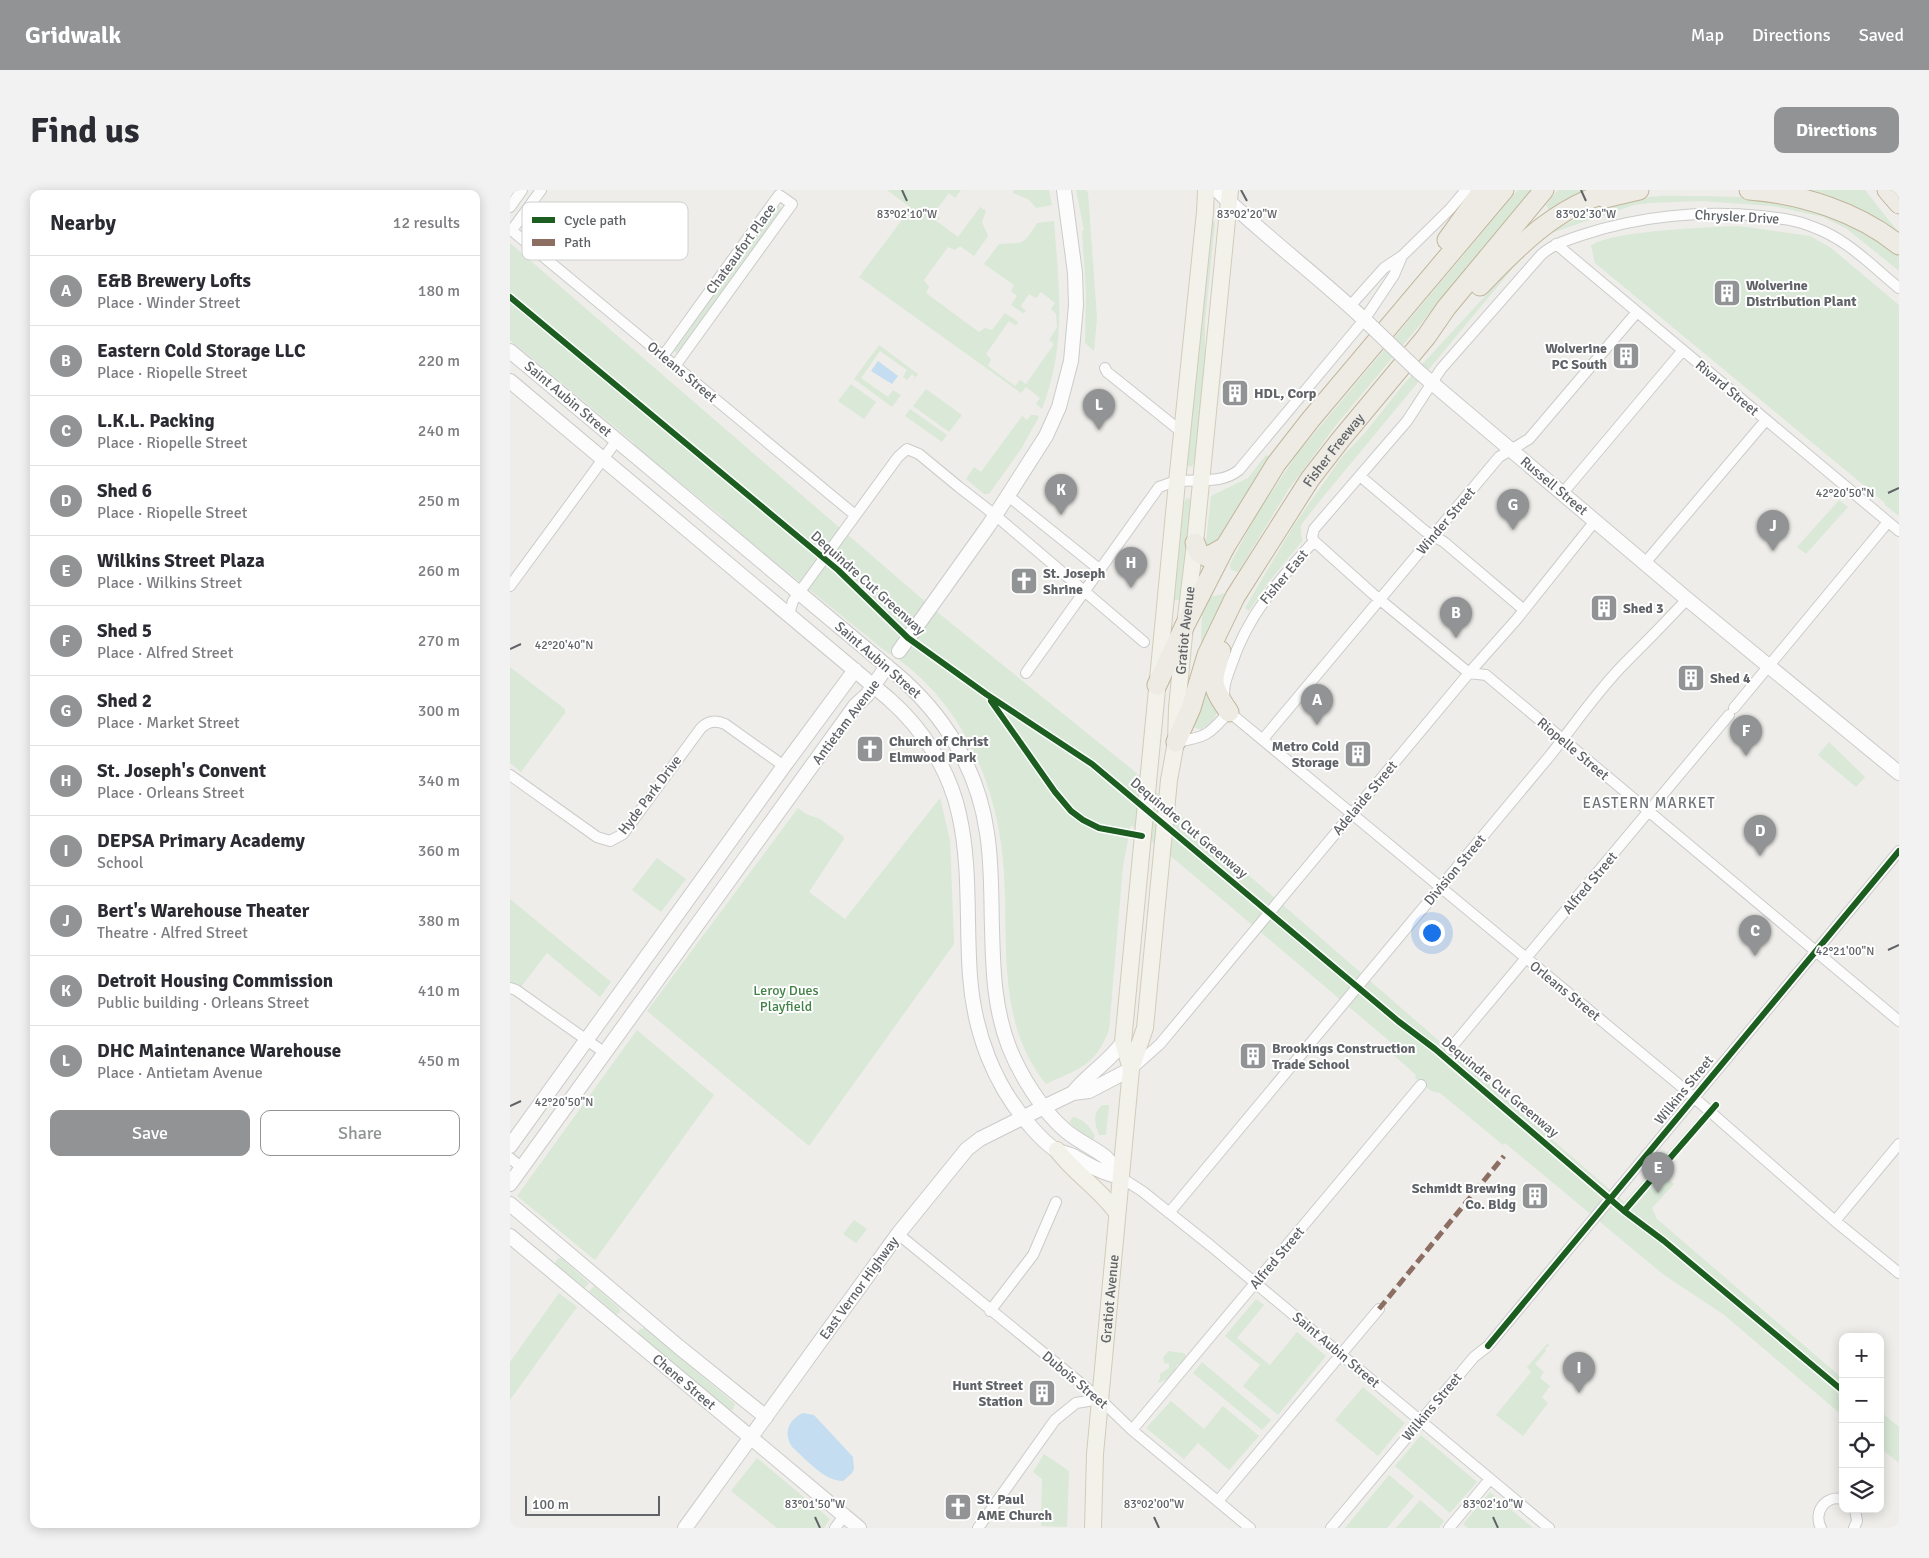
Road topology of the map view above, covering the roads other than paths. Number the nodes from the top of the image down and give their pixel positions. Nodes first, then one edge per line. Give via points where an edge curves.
1 (522, 190) edge
2 (541, 190) edge
3 (1064, 190) edge
4 (1206, 190) edge
5 (1466, 190) edge
6 (1483, 190) edge
7 (1504, 190) edge
8 (1544, 190) edge
9 (1616, 190) edge
10 (1639, 190) edge
11 (1749, 190) edge
12 (1887, 190) edge
13 (1225, 194) edge
14 (532, 202) edge
15 (1899, 204) edge
16 (510, 207) edge
17 (522, 215) edge
18 (1557, 216) junction
19 (511, 230) edge
20 (522, 239) edge
21 (1556, 244) junction
22 (1899, 246) edge
23 (1402, 256) junction
24 (547, 260) edge
25 (1899, 288) edge
26 (1420, 289) junction
27 (1351, 306) junction
28 (1637, 312) junction
29 (1367, 322) junction
30 (1426, 337) junction
31 (1683, 350) junction
32 (510, 351) edge
33 (664, 356) junction
34 (675, 366) junction
35 (1105, 368) dead end
36 (510, 381) edge
37 (1432, 383) junction
38 (1766, 420) junction
39 (1183, 433) junction
40 (617, 440) junction
41 (1511, 450) junction
42 (603, 458) junction
43 (1360, 476) junction
44 (1201, 480) junction
45 (1177, 482) junction
46 (1562, 494) junction
47 (1007, 495) junction
48 (855, 515) junction
49 (995, 515) junction
50 (1595, 521) junction
51 (1888, 522) junction
52 (1899, 531) edge
53 (1274, 534) junction
54 (1433, 535) junction
55 (1314, 542) junction
56 (1195, 543) junction
57 (1225, 546) junction
58 (1645, 563) junction
59 (1098, 569) junction
60 (510, 586) edge
61 (1084, 590) junction
62 (799, 592) junction
63 (1687, 599) junction
64 (1380, 600) junction
65 (1524, 610) junction
66 (789, 614) junction
67 (1185, 625) junction
68 (850, 635) junction
69 (1144, 642) dead end
70 (899, 651) joint
71 (836, 654) junction
72 (887, 666) junction
73 (1768, 667) junction
74 (855, 670) junction
75 (1026, 673) dead end
76 (1469, 673) junction
77 (907, 683) junction
78 (1157, 685) junction
79 (874, 686) junction
80 (839, 693) junction
81 (889, 699) junction
82 (856, 706) junction
83 (1229, 712) junction
84 (952, 736) junction
85 (1263, 740) junction
86 (1562, 740) junction
87 (1176, 742) junction
88 (931, 749) junction
89 (784, 766) junction
90 (1899, 773) edge
91 (510, 775) edge
92 (803, 779) junction
93 (1649, 812) junction
94 (1352, 813) junction
95 (726, 845) junction
96 (1899, 851) edge
97 (746, 858) junction
98 (1441, 887) junction
99 (1816, 951) junction
100 (1526, 959) junction
101 (510, 988) edge
102 (1899, 1021) edge
103 (1003, 1029) junction
104 (980, 1036) junction
105 (586, 1039) junction
106 (1123, 1042) junction
107 (1450, 1049) dead end
108 (605, 1053) junction
109 (1131, 1069) junction
110 (1421, 1085) dead end
111 (1073, 1093) junction
112 (1694, 1098) junction
113 (1044, 1107) junction
114 (1023, 1118) junction
115 (1899, 1144) edge
116 (510, 1146) edge
117 (1057, 1150) junction
118 (516, 1163) edge
119 (1120, 1177) junction
120 (510, 1184) edge
121 (1056, 1202) dead end
122 (510, 1204) edge
123 (1117, 1213) junction
124 (1170, 1213) junction
125 (1835, 1220) junction
126 (898, 1234) junction
127 (510, 1236) edge
128 (567, 1251) junction
129 (549, 1268) junction
130 (1899, 1273) edge
131 (1256, 1283) junction
132 (628, 1304) junction
133 (1379, 1309) dead end
134 (990, 1311) junction
135 (647, 1320) junction
136 (614, 1323) junction
137 (631, 1337) junction
138 (1341, 1355) junction
139 (740, 1397) junction
140 (1100, 1399) junction
141 (724, 1416) junction
142 (766, 1417) junction
143 (1420, 1421) junction
144 (1132, 1430) junction
145 (750, 1438) junction
146 (1490, 1479) junction
147 (1839, 1499) edge
148 (1218, 1501) junction
149 (1856, 1513) edge
150 (844, 1516) junction
151 (685, 1528) edge
152 (835, 1528) edge
153 (859, 1528) edge
154 (978, 1528) edge
155 (1092, 1528) edge
156 (1250, 1528) edge
157 (1331, 1528) edge
158 (1448, 1528) edge
159 (1549, 1528) edge
160 (1821, 1528) edge
161 (1854, 1528) edge

1 - 16 street
2 - 14 street
3 - 47 street, Antietam Avenue via 1075,272 1071,361 1053,422 1033,459
4 - 39 main road, Gratiot Avenue
5 - 23 street
6 - 26 highway via 1447,240
7 - 26 highway
8 - 30 highway, Fisher Freeway via 1446,308
9 - 18 highway via 1584,200
10 - 18 highway via 1598,200
11 - 22 highway via 1820,204 1882,232
12 - 15 highway
13 - 27 street, Russell Street
13 - 44 main road, Gratiot Avenue
17 - 19 street
18 - 30 highway via 1528,237 1454,314
19 - 20 street, Orleans Street
21 - 25 street, Chrysler Drive via 1614,226 1681,215 1786,219 1815,227 1839,239
21 - 28 street, Rivard Street
21 - 37 street, Fisher East via 1541,255
23 - 27 street via 1384,268
23 - 29 street
24 - 33 street, Orleans Street
26 - 57 highway via 1294,441
27 - 29 street, Russell Street
28 - 31 street, Rivard Street
28 - 41 street, Winder Street via 1529,439
29 - 37 street, Russell Street, bridge
29 - 44 street via 1240,470 1227,478
30 - 53 highway, Fisher Freeway via 1321,464
31 - 38 street, Rivard Street
31 - 46 street
32 - 40 street, Saint Aubin Street
33 - 34 street, Orleans Street
33 - 34 street, Chateaufort Place via 780,195 792,204
34 - 48 street, Orleans Street
35 - 39 street
36 - 42 street, Saint Aubin Street
37 - 41 street, Russell Street
37 - 43 street, Fisher East via 1407,421
38 - 51 street, Rivard Street
38 - 58 street
39 - 45 main road, Gratiot Avenue
40 - 42 street
40 - 62 street, Saint Aubin Street
41 - 46 street, Russell Street
41 - 54 street, Winder Street via 1499,457
42 - 60 street
42 - 66 street, Saint Aubin Street
43 - 54 street
43 - 55 street, Fisher East via 1314,529
44 - 45 street
44 - 56 main road, Gratiot Avenue
45 - 59 street via 1159,487
45 - 78 main road, Gratiot Avenue
46 - 50 street, Russell Street
47 - 49 street, Antietam Avenue
47 - 59 street
48 - 49 street via 902,452 908,449 919,454
48 - 62 street
49 - 61 street
49 - 70 street, Antietam Avenue
50 - 58 street, Russell Street
50 - 65 street, Adelaide Street
51 - 52 street, Rivard Street
51 - 73 street, Alfred Street
53 - 83 highway via 1270,550 1232,622 1214,672 1215,690
53 - 87 highway, Fisher Freeway via 1235,597 1216,637
54 - 64 street, Winder Street
54 - 65 street
55 - 64 street, Riopelle Street
55 - 83 street, Fisher East via 1265,597 1244,634 1225,684 1224,697
56 - 57 highway via 1204,556 1212,555
56 - 67 main road, Gratiot Avenue
57 - 67 highway
58 - 63 street, Russell Street
59 - 61 street
61 - 69 street
61 - 75 street
62 - 66 street
62 - 68 street, Saint Aubin Street
63 - 73 street, Russell Street
63 - 86 street, Division Street via 1625,663
64 - 76 street, Riopelle Street
64 - 85 street, Winder Street
65 - 76 street, Adelaide Street
66 - 71 street, Saint Aubin Street
67 - 78 highway
67 - 87 main road, Gratiot Avenue
68 - 71 street via 846,647
68 - 72 street, Saint Aubin Street
70 - 72 street, Antietam Avenue
71 - 74 street, Saint Aubin Street
72 - 77 street, Saint Aubin Street
72 - 79 street, Antietam Avenue
73 - 90 street, Russell Street
73 - 93 street, Alfred Street
74 - 79 street, Saint Aubin Street
74 - 80 street, Antietam Avenue
76 - 86 street, Riopelle Street via 1486,676
76 - 94 street, Adelaide Street
77 - 81 street via 897,687
77 - 84 street, Saint Aubin Street
78 - 106 main road, Gratiot Avenue
79 - 81 street, Saint Aubin Street
79 - 82 street, Antietam Avenue
80 - 82 street via 852,695
80 - 89 street, Antietam Avenue
81 - 88 street, Saint Aubin Street via 914,724
82 - 92 street, Antietam Avenue
83 - 85 street, Orleans Street
83 - 87 street via 1205,736
84 - 88 street
84 - 103 street, Saint Aubin Street via 975,785 987,833 994,984
85 - 94 street, Orleans Street
86 - 93 street, Riopelle Street
86 - 98 street, Division Street
87 - 109 main road, Gratiot Avenue via 1168,780 1145,1028
88 - 104 street, Saint Aubin Street via 959,812 967,875 972,1000
89 - 91 street, Hyde Park Drive via 725,724 708,722 623,834 610,841 597,837
89 - 92 street
89 - 95 street, Antietam Avenue
92 - 97 street, Antietam Avenue
93 - 99 street, Riopelle Street
93 - 100 street, Alfred Street
94 - 98 street, Orleans Street
94 - 109 street, Adelaide Street via 1154,1050
95 - 97 street
95 - 105 street, Antietam Avenue
96 - 99 street, Wilkins Street
97 - 108 street, Antietam Avenue
98 - 100 street, Orleans Street
98 - 124 street, Division Street
99 - 102 street, Riopelle Street
99 - 112 street, Wilkins Street
100 - 107 street, Alfred Street
100 - 112 street, Orleans Street
101 - 105 street
103 - 104 street
103 - 113 street, Saint Aubin Street via 1018,1066
104 - 114 street, Saint Aubin Street via 995,1074
105 - 108 street
105 - 116 street, Antietam Avenue
106 - 109 main road, Gratiot Avenue
106 - 111 street, East Vernor Highway
108 - 118 street, Antietam Avenue
109 - 111 street, East Vernor Highway via 1089,1091
109 - 119 main road, Gratiot Avenue
110 - 131 street, Alfred Street
111 - 113 street, East Vernor Highway
112 - 125 street, Orleans Street
112 - 143 street, Wilkins Street via 1488,1346 1474,1357
113 - 114 street, East Vernor Highway
113 - 119 street, Saint Aubin Street via 1066,1131 1106,1157
114 - 117 street, Saint Aubin Street
114 - 126 street, East Vernor Highway via 974,1143
115 - 125 street
117 - 119 street, Saint Aubin Street
117 - 123 main road
118 - 120 street, Antietam Avenue
119 - 123 main road, Gratiot Avenue
119 - 124 street, Saint Aubin Street
121 - 134 street via 1033,1255
122 - 128 street, Chene Street
123 - 140 main road, Gratiot Avenue
124 - 131 street, Saint Aubin Street
125 - 130 street, Orleans Street
126 - 134 street, Dubois Street
126 - 142 street, East Vernor Highway
127 - 129 street, Chene Street
128 - 129 street via 553,1256
128 - 132 street, Chene Street
129 - 136 street, Chene Street
131 - 138 street, Saint Aubin Street
131 - 144 street, Alfred Street
132 - 135 street, Chene Street
132 - 136 street via 626,1318
133 - 138 street
134 - 140 street, Dubois Street
135 - 137 street via 636,1324
135 - 139 street, Chene Street
136 - 137 street, Chene Street
137 - 141 street, Chene Street
138 - 143 street, Saint Aubin Street
138 - 148 street
139 - 141 street via 742,1406 739,1412
139 - 142 street, Chene Street
140 - 144 street, Dubois Street
140 - 154 street via 1076,1403 1055,1420
140 - 155 main road, Gratiot Avenue
141 - 145 street, Chene Street
142 - 145 street, East Vernor Highway
143 - 146 street, Saint Aubin Street
143 - 157 street, Wilkins Street
144 - 148 street, Dubois Street
145 - 150 street, Chene Street
145 - 151 street, East Vernor Highway
146 - 158 street
146 - 159 street, Saint Aubin Street
147 - 160 street via 1823,1504 1818,1517
148 - 156 street, Dubois Street
149 - 161 street
150 - 152 street
150 - 153 street, Chene Street

